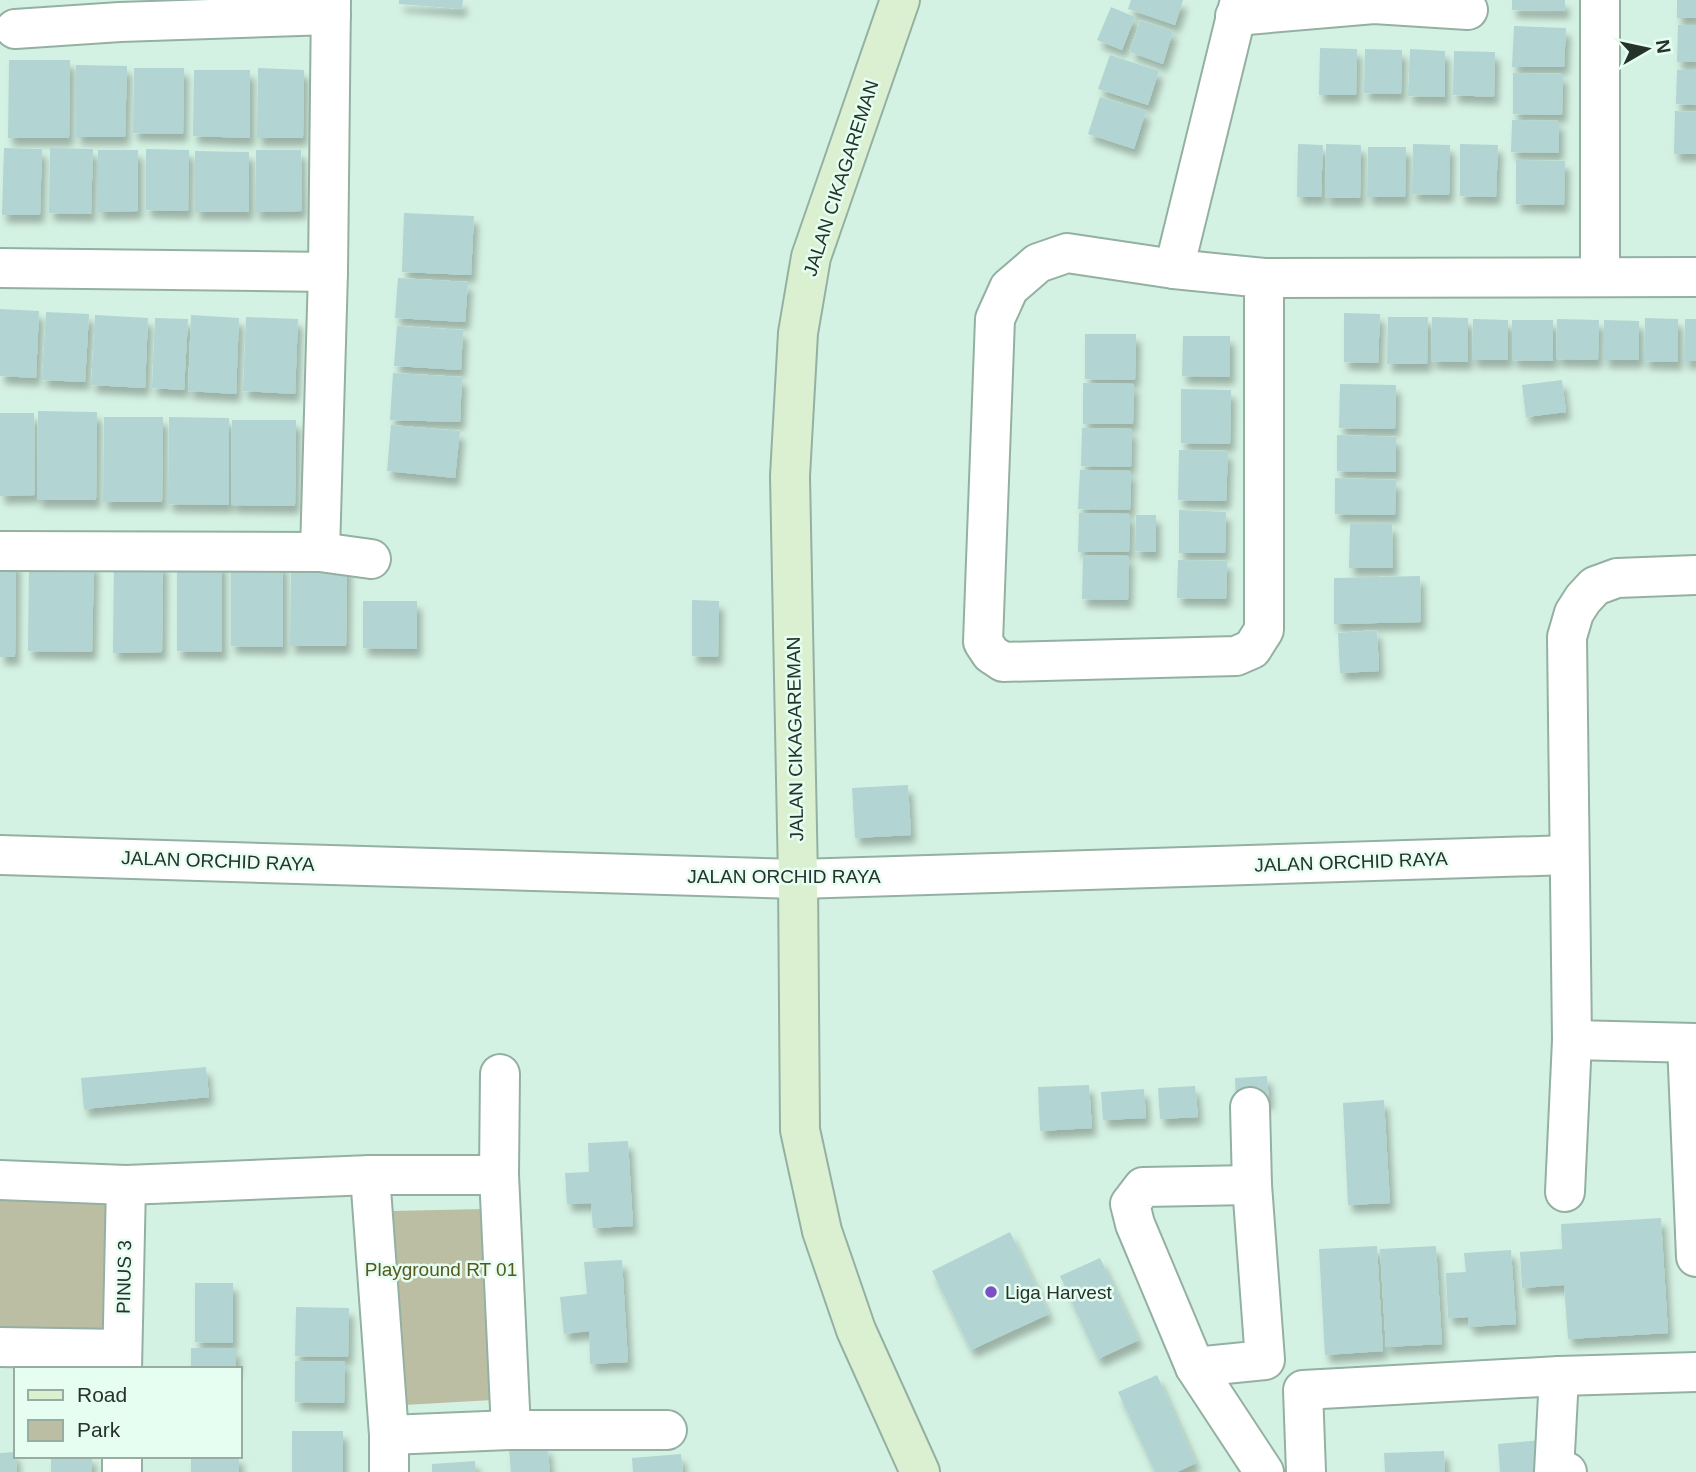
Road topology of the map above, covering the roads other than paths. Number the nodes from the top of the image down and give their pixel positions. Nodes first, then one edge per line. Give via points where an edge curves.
1 (900, 0) edge
2 (1600, 0) edge
3 (1374, 2) edge
4 (331, 8) edge
5 (1237, 8) edge
6 (1468, 10) dead end
7 (119, 11) edge
8 (15, 29) dead end
9 (0, 268) edge
10 (1174, 269) junction
11 (328, 272) junction
12 (1600, 277) junction
13 (1696, 277) edge
14 (1264, 278) junction
15 (0, 551) edge
16 (320, 552) junction
17 (371, 559) dead end
18 (1696, 575) edge
19 (0, 855) edge
20 (1569, 855) junction
21 (798, 879) junction
22 (1572, 1040) junction
23 (1692, 1043) edge
24 (500, 1073) dead end
25 (1250, 1107) dead end
26 (370, 1175) junction
27 (499, 1175) junction
28 (0, 1180) edge
29 (126, 1185) junction
30 (1252, 1185) junction
31 (1565, 1192) dead end
32 (1696, 1257) edge
33 (0, 1347) edge
34 (122, 1359) edge
35 (1265, 1360) junction
36 (1195, 1367) junction
37 (1696, 1371) edge
38 (1559, 1376) junction
39 (1303, 1390) junction
40 (511, 1430) junction
41 (667, 1430) dead end
42 (388, 1453) edge
43 (920, 1472) edge
44 (1264, 1472) edge
45 (1306, 1472) edge
46 (1554, 1472) edge
47 (1567, 1472) edge

1 - 21 street, JALAN CIKAGAREMAN via 811,257 798,333 790,476
2 - 12 street
3 - 5 street
3 - 6 street
4 - 7 street
4 - 11 street
5 - 10 street
7 - 8 street
9 - 11 street
10 - 14 street
10 - 14 street via 1068,253 1038,263 1009,288 995,319 983,642 1003,662 1236,656 1252,649 1264,630
11 - 16 street
12 - 13 street
12 - 14 street
15 - 16 street
16 - 17 street
18 - 20 street via 1617,578 1595,586 1574,613 1567,637
19 - 21 street, JALAN ORCHID RAYA
20 - 21 street, JALAN ORCHID RAYA
20 - 22 street
21 - 43 street, JALAN CIKAGAREMAN via 800,1130 822,1231 856,1330
22 - 23 street
22 - 31 street
23 - 32 street
24 - 27 street
25 - 30 street
26 - 27 street
26 - 29 street
26 - 42 street
27 - 40 street
28 - 29 street
29 - 34 street, PINUS 3
30 - 35 street
30 - 36 street via 1143,1187 1130,1204
33 - 34 street
35 - 36 street
35 - 39 street
36 - 44 street
37 - 38 street
38 - 39 street
38 - 46 street
39 - 45 street
40 - 41 street
40 - 42 street
46 - 47 street

